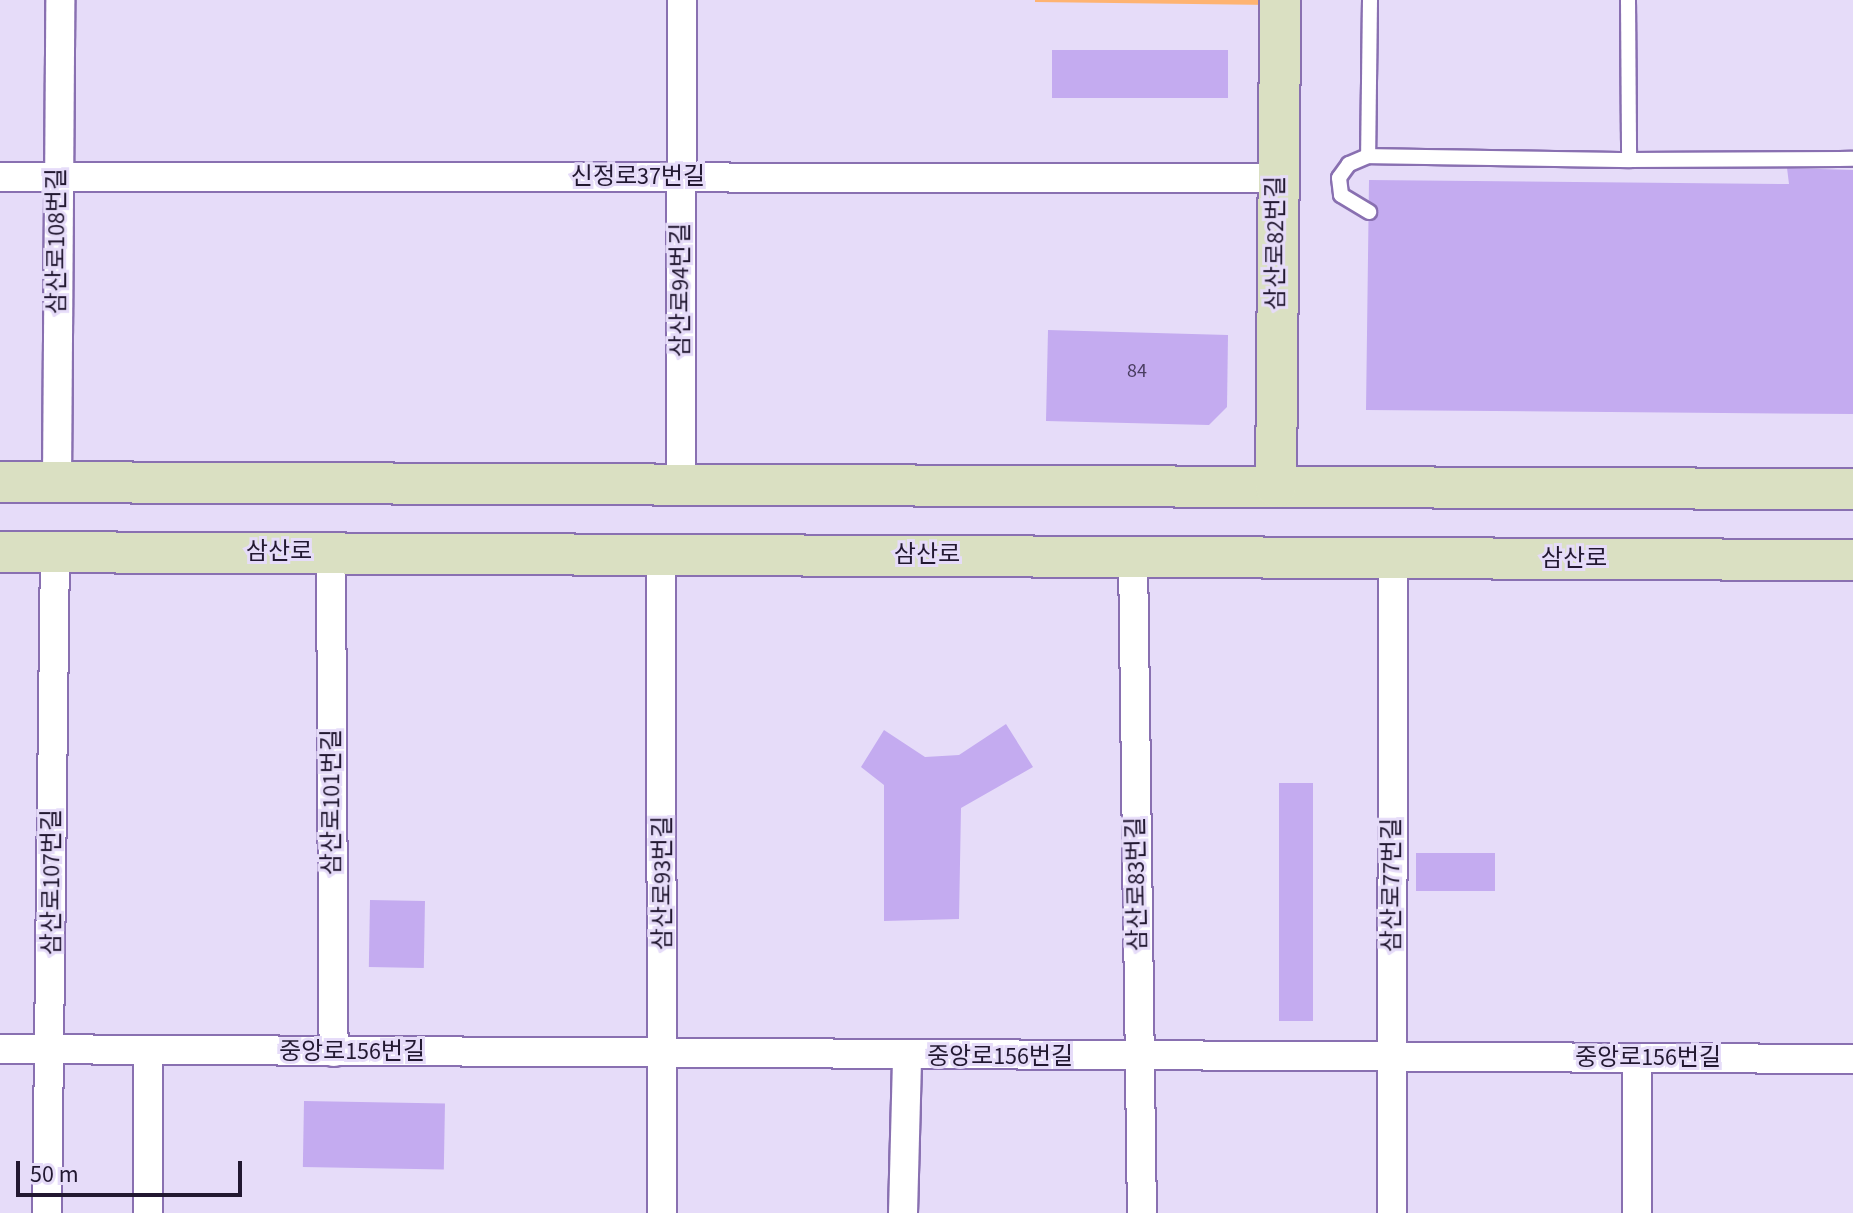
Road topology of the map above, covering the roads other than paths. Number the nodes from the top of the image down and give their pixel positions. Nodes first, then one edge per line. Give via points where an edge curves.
1 (60, 0) edge
2 (682, 0) edge
3 (1280, 0) edge
4 (1370, 0) edge
5 (1628, 0) edge
6 (1368, 156) junction
7 (1853, 159) edge
8 (1629, 160) junction
9 (0, 177) edge
10 (680, 177) junction
11 (57, 178) junction
12 (1276, 178) junction
13 (1369, 212) dead end
14 (0, 482) edge
15 (57, 482) junction
16 (681, 484) junction
17 (1276, 487) junction
18 (1853, 489) edge
19 (0, 552) edge
20 (55, 552) junction
21 (331, 553) junction
22 (661, 553) junction
23 (1133, 556) junction
24 (1393, 558) junction
25 (1853, 560) edge
26 (0, 1049) edge
27 (51, 1050) junction
28 (148, 1051) junction
29 (334, 1052) junction
30 (664, 1053) junction
31 (907, 1056) junction
32 (1139, 1057) junction
33 (1392, 1058) junction
34 (1637, 1058) junction
35 (1853, 1059) edge
36 (47, 1213) edge
37 (148, 1213) edge
38 (662, 1213) edge
39 (903, 1213) edge
40 (1142, 1213) edge
41 (1392, 1213) edge
42 (1637, 1213) edge

1 - 11 street, 삼산로108번길
2 - 10 street, 삼산로94번길
3 - 12 main road, 삼산로82번길
4 - 6 lane
5 - 8 lane
6 - 8 lane via 1447,164
6 - 13 lane via 1349,164 1339,178 1341,195
7 - 8 lane
9 - 11 street, 신정로37번길
10 - 11 street, 신정로37번길
10 - 12 street, 신정로37번길
10 - 16 street, 삼산로94번길
11 - 15 street, 삼산로108번길
12 - 17 main road, 삼산로82번길
14 - 15 main road
15 - 16 main road
16 - 17 main road
17 - 18 main road
19 - 20 main road, 삼산로
20 - 21 main road, 삼산로
20 - 27 street, 삼산로107번길
21 - 22 main road, 삼산로
21 - 29 street, 삼산로101번길
22 - 23 main road, 삼산로
22 - 30 street, 삼산로93번길
23 - 24 main road, 삼산로
23 - 32 street, 삼산로83번길
24 - 25 main road, 삼산로
24 - 33 street, 삼산로77번길
26 - 27 street, 중앙로156번길
27 - 28 street, 중앙로156번길
27 - 36 street, 삼산로107번길
28 - 29 street, 중앙로156번길
28 - 37 street
29 - 30 street, 중앙로156번길
30 - 31 street, 중앙로156번길
30 - 38 street, 삼산로93번길
31 - 32 street, 중앙로156번길
31 - 39 street
32 - 33 street, 중앙로156번길
32 - 40 street, 삼산로83번길
33 - 34 street, 중앙로156번길
33 - 41 street, 삼산로77번길
34 - 35 street, 중앙로156번길
34 - 42 street

